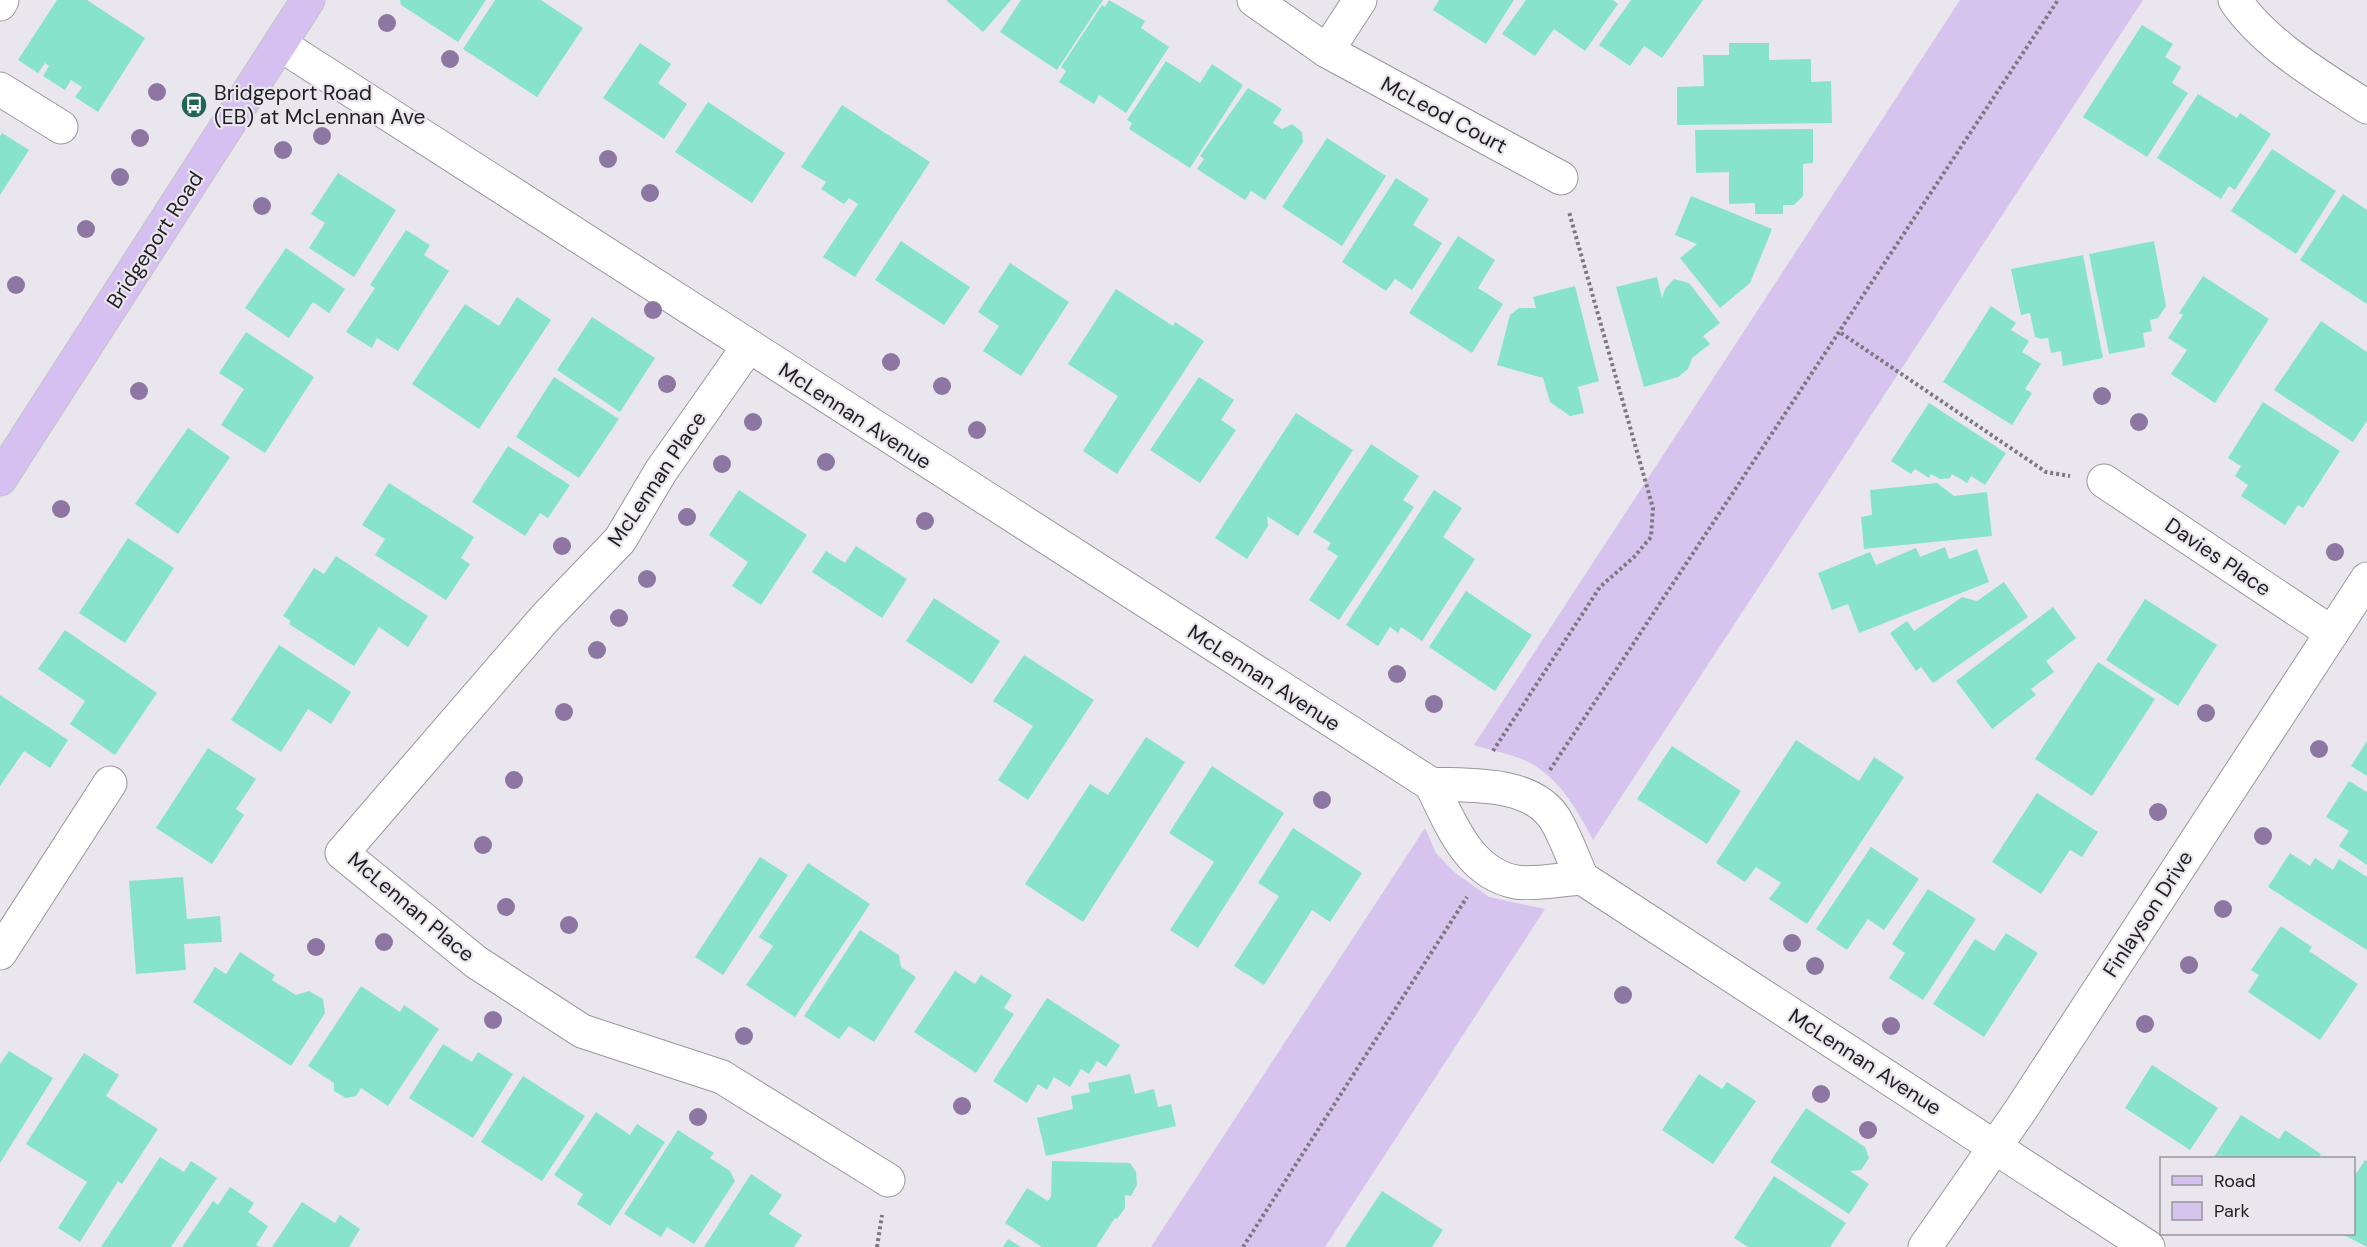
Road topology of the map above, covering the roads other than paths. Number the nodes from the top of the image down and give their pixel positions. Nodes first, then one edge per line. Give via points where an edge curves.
1 (308, 0) edge
2 (1254, 0) edge
3 (1360, 0) edge
4 (2235, 0) edge
5 (282, 45) junction
6 (1327, 51) junction
7 (0, 89) edge
8 (2367, 107) edge
9 (61, 127) dead end
10 (1561, 178) road end
11 (748, 347) junction
12 (0, 479) edge
13 (2104, 481) road end
14 (2362, 597) edge
15 (2332, 633) junction
16 (110, 783) dead end
17 (1431, 784) junction
18 (1581, 878) junction
19 (0, 953) edge
20 (1995, 1146) junction
21 (888, 1180) dead end
22 (1925, 1247) edge
23 (2148, 1247) edge

1 - 5 main road, Bridgeport Road
2 - 6 street, McLeod Court
3 - 6 street
4 - 8 street via 2245,14 2303,65
5 - 11 street, McLennan Avenue
5 - 12 main road, Bridgeport Road
6 - 10 street, McLeod Court
7 - 9 street
11 - 17 street, McLennan Avenue
11 - 21 street, McLennan Place via 660,471 620,540 545,618 342,853 476,962 582,1031 722,1077
13 - 15 street, Davies Place
14 - 15 street, Finlayson Drive
15 - 20 street, Finlayson Drive
16 - 19 street
17 - 18 street, McLennan Avenue via 1504,788 1531,799 1554,818
17 - 18 street via 1462,844 1485,868 1516,882
18 - 20 street, McLennan Avenue
20 - 22 street, Finlayson Drive
20 - 23 street, McLennan Avenue

